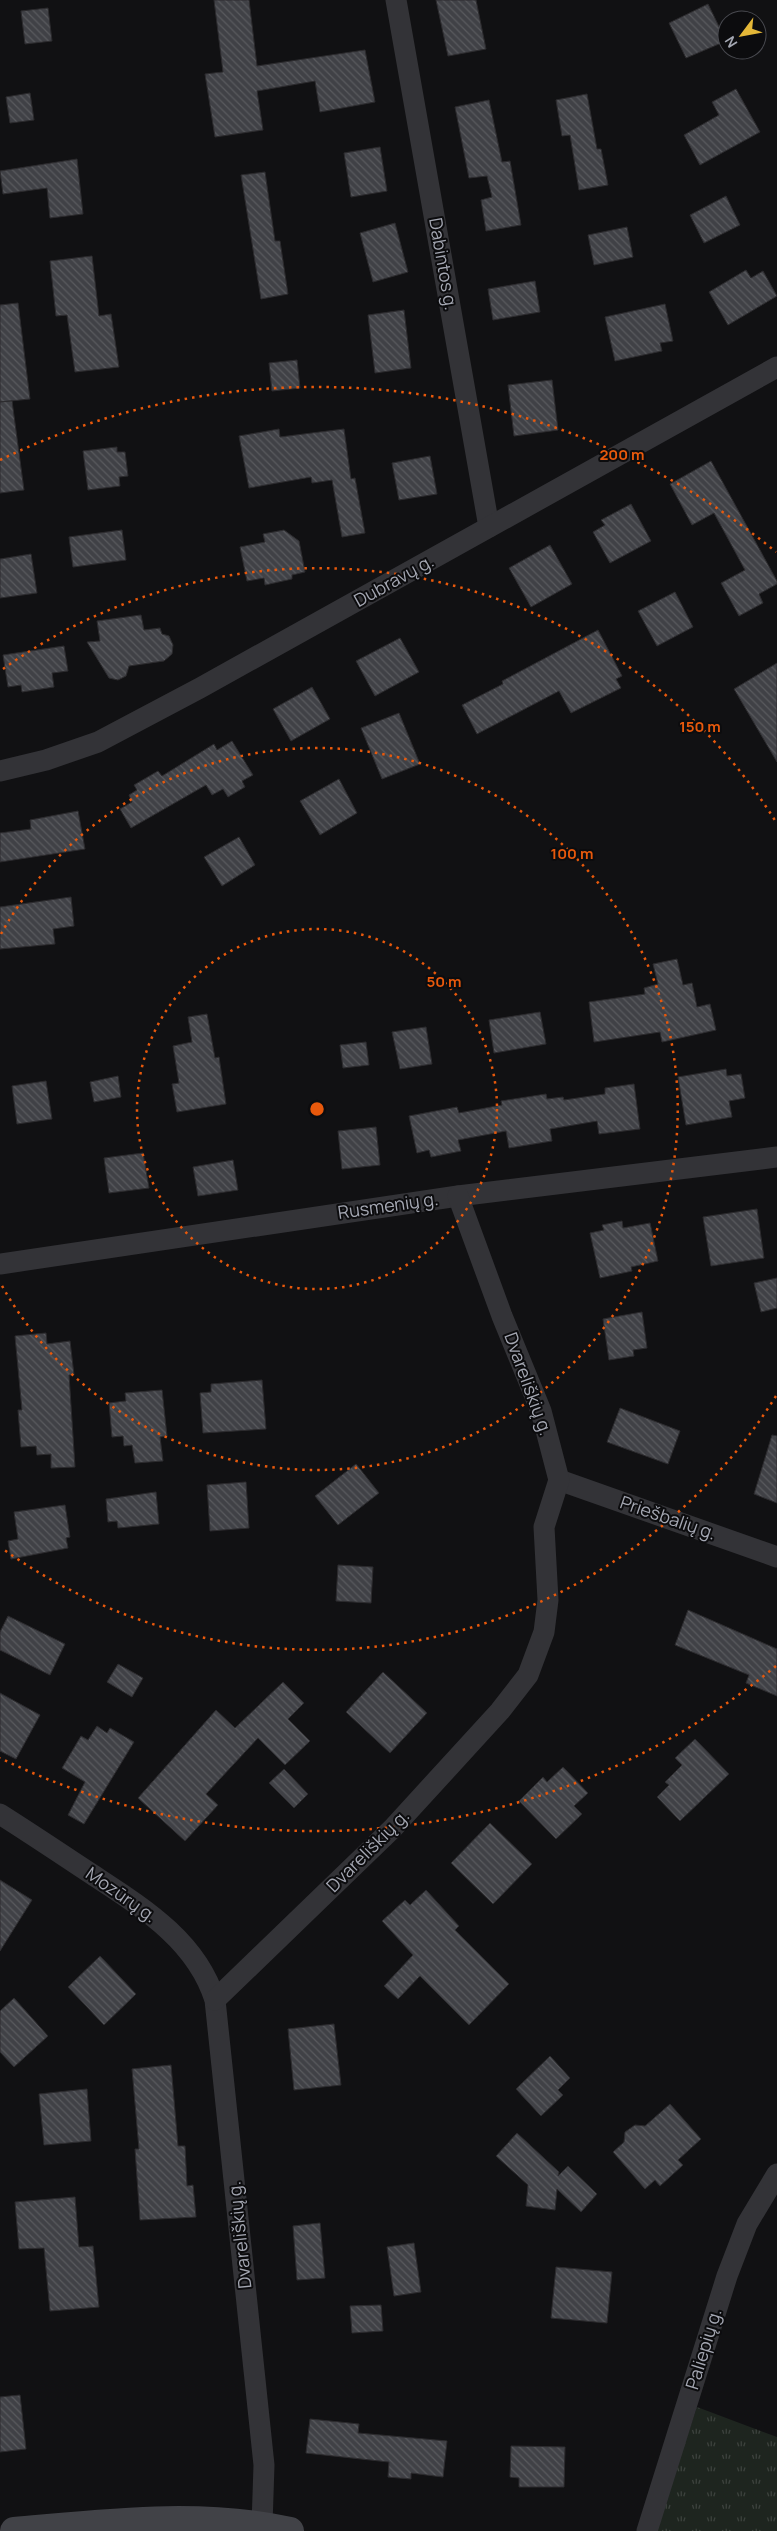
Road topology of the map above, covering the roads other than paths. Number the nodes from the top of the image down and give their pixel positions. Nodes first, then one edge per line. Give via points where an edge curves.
1 (396, 0) edge
2 (777, 367) edge
3 (489, 527) junction
4 (0, 771) edge
5 (777, 1157) edge
6 (458, 1196) junction
7 (0, 1264) edge
8 (559, 1480) junction
9 (777, 1557) edge
10 (0, 1814) edge
11 (215, 2000) junction
12 (777, 2174) edge
13 (262, 2524) junction
14 (200, 2526) edge
15 (14, 2531) edge
16 (290, 2531) edge
17 (647, 2531) edge

1 - 3 street, Dabintos g.
2 - 3 street, Dubravų g.
3 - 4 street, Dubravų g. via 98,742 46,760
5 - 6 street, Rusmenių g.
6 - 7 street, Rusmenių g.
6 - 8 street, Dvareliškių g. via 541,1411
8 - 9 street, Priešbalių g.
8 - 11 street, Dvareliškių g. via 544,1527 548,1600 544,1632 528,1675 500,1711 393,1828
10 - 11 street, Mozūrų g. via 164,1925 194,1957 209,1981
11 - 13 street, Dvareliškių g. via 264,2465
12 - 17 street, Paliepių g. via 747,2224 727,2276
13 - 14 main road
13 - 16 main road
14 - 15 main road via 105,2523

